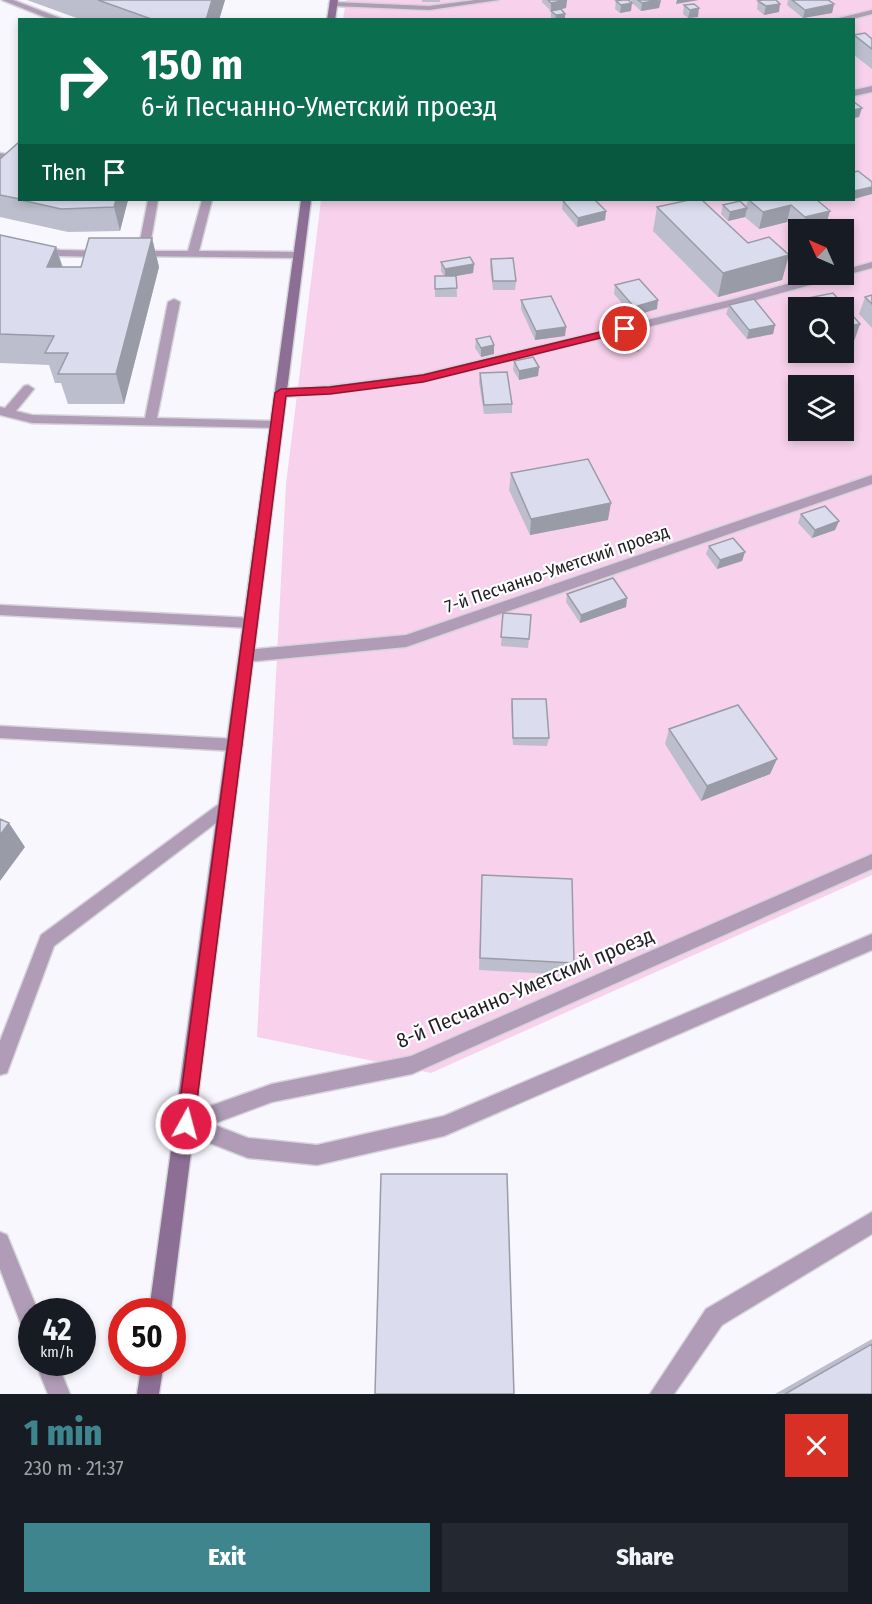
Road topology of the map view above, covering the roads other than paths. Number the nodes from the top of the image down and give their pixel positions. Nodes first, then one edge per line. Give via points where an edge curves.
1 (6, 0) edge
2 (495, 0) edge
3 (333, 2) edge
4 (872, 12) edge
5 (56, 18) edge
6 (331, 18) edge
7 (845, 18) edge
8 (872, 89) edge
9 (855, 93) edge
10 (0, 156) edge
11 (18, 160) edge
12 (153, 201) edge
13 (207, 201) edge
14 (306, 201) edge
15 (0, 242) edge
16 (143, 254) junction
17 (194, 254) junction
18 (298, 255) junction
19 (872, 265) edge
20 (854, 270) edge
21 (797, 285) edge
22 (174, 302) dead end
23 (28, 388) dead end
24 (281, 393) junction
25 (4, 412) edge
26 (150, 421) junction
27 (277, 425) junction
28 (872, 479) edge
29 (0, 610) edge
30 (251, 623) junction
31 (246, 656) junction
32 (0, 732) edge
33 (235, 745) junction
34 (227, 805) junction
35 (872, 861) edge
36 (872, 942) edge
37 (0, 1066) edge
38 (186, 1124) junction
39 (872, 1222) edge
40 (0, 1242) edge
41 (22, 1298) edge
42 (162, 1298) edge
43 (51, 1376) edge
44 (151, 1376) edge
45 (58, 1394) edge
46 (148, 1394) edge
47 (661, 1394) edge

1 - 5 street
2 - 3 street via 429,8
3 - 6 main road
4 - 7 street
8 - 9 street
10 - 11 street
12 - 16 street
13 - 17 street
14 - 18 main road
15 - 16 street via 85,258
16 - 17 street
17 - 18 street
18 - 24 main road
19 - 20 street
21 - 24 street via 423,378
22 - 26 street
23 - 25 street
24 - 27 main road
25 - 26 street via 32,419
26 - 27 street
27 - 30 main road
28 - 31 street, 7-й Песчанно-Уметский проезд via 406,641
29 - 30 street
30 - 31 main road
31 - 33 main road
32 - 33 street
33 - 34 main road
34 - 37 street via 47,941
34 - 38 main road
35 - 38 street, 8-й Песчанно-Уметский проезд via 411,1065 272,1093
36 - 38 street via 444,1126 317,1155 248,1148
38 - 42 main road
39 - 47 street via 714,1317
40 - 41 street
43 - 45 street
44 - 46 main road

